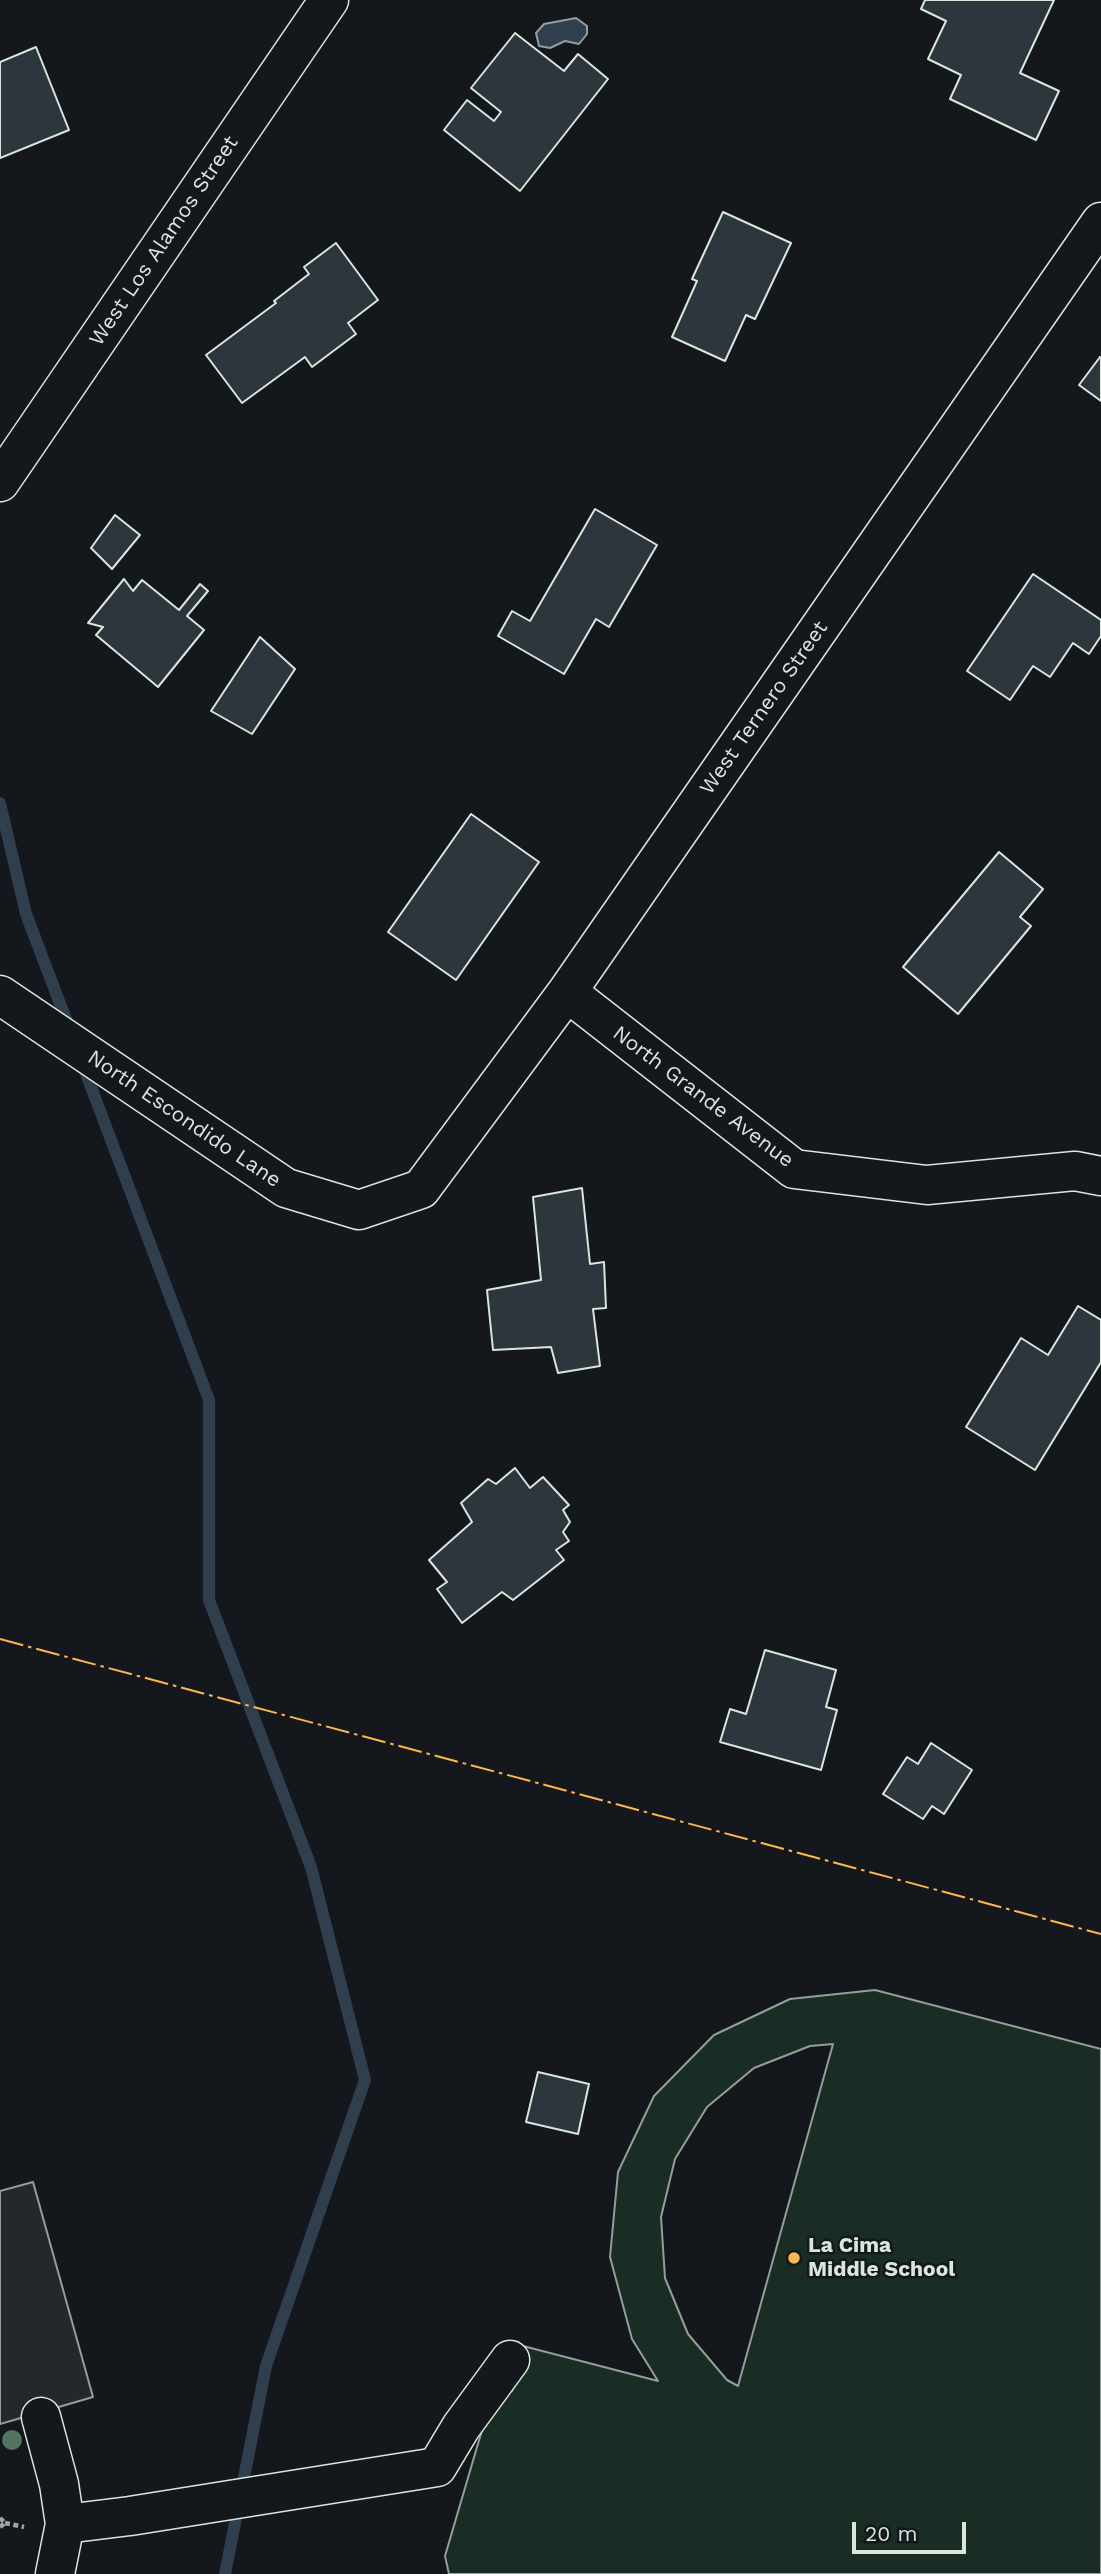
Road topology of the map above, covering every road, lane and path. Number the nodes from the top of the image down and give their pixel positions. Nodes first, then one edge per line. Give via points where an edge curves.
1 (329, 0) edge
2 (1101, 222) edge
3 (0, 482) edge
4 (567, 992) junction
5 (0, 995) edge
6 (1101, 1176) edge
7 (421, 1189) joint
8 (510, 2360) dead end
9 (41, 2417) dead end
10 (2, 2523) edge
11 (48, 2526) junction
12 (55, 2574) edge

1 - 3 street, West Los Alamos Street
2 - 4 street, West Ternero Street
4 - 6 street, North Grande Avenue via 794,1169 927,1185 1075,1171
4 - 7 street, West Ternero Street
5 - 7 street, North Escondido Lane via 286,1188 359,1210
8 - 11 street via 437,2467
9 - 11 street via 59,2484
10 - 11 path
11 - 12 street

